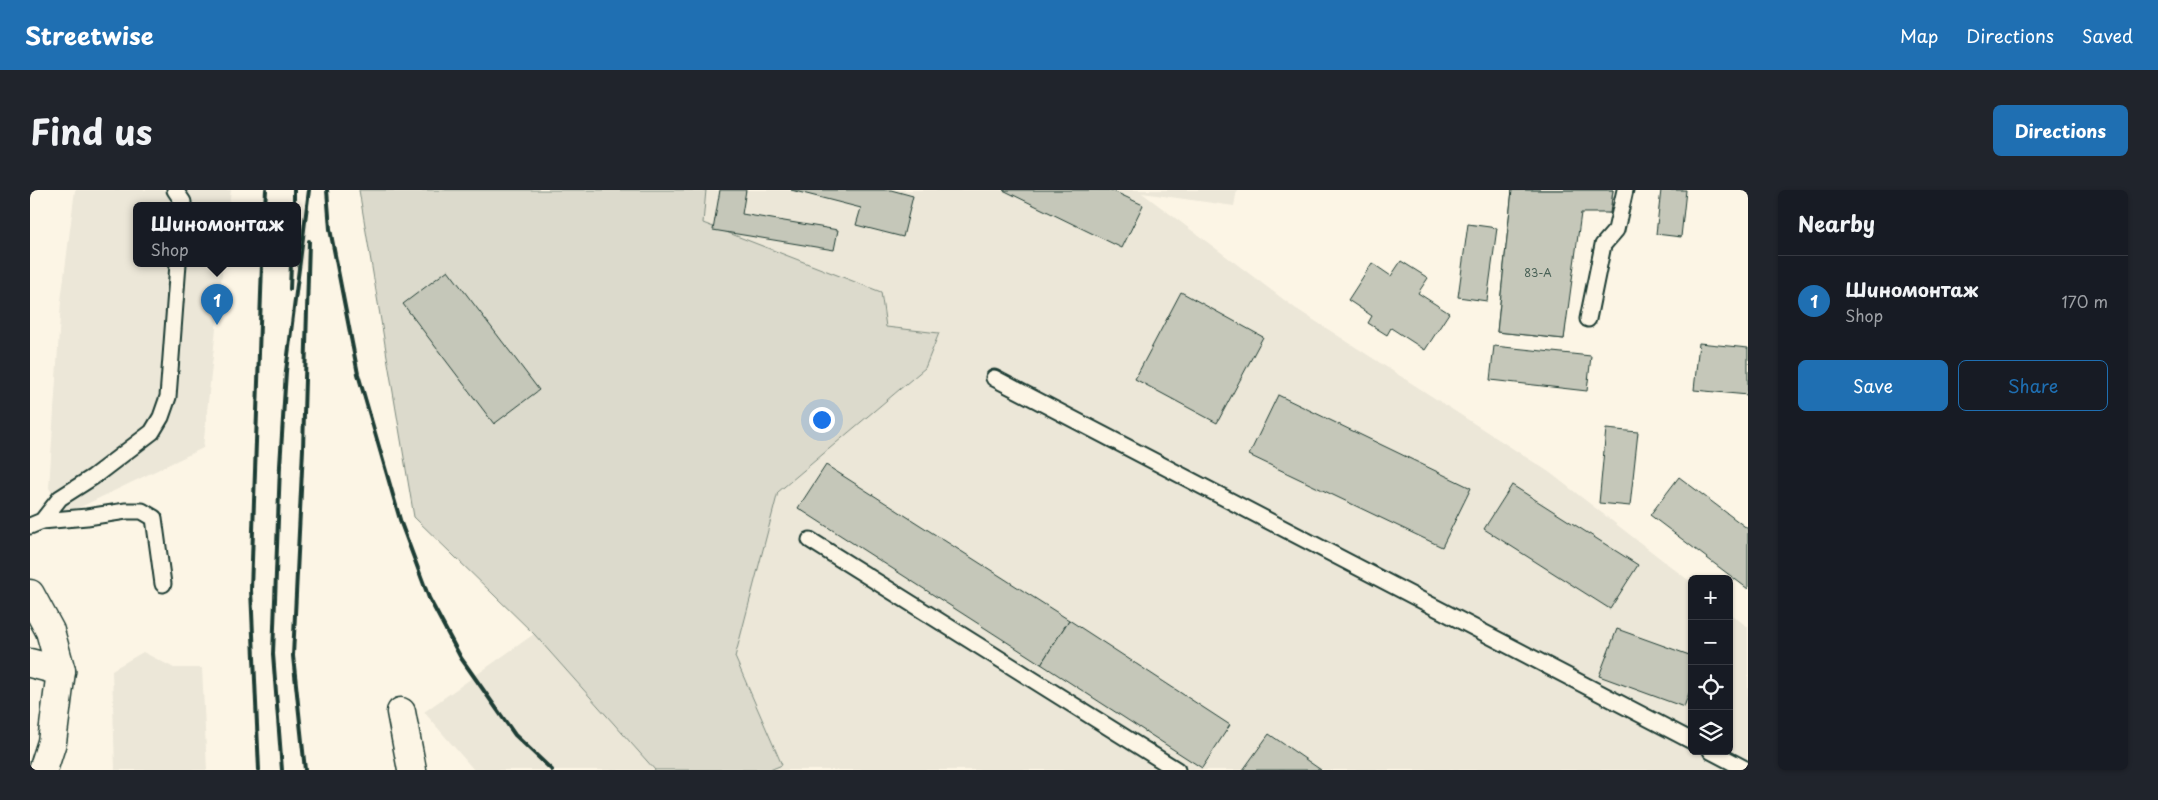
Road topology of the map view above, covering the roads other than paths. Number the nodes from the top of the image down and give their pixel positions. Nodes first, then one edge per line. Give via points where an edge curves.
1 (175, 190) edge
2 (1625, 190) edge
3 (183, 202) edge
4 (178, 267) edge
5 (1588, 319) dead end
6 (994, 378) dead end
7 (36, 523) edge
8 (810, 540) dead end
9 (163, 584) dead end
10 (30, 594) edge
11 (30, 663) edge
12 (61, 671) junction
13 (401, 712) dead end
14 (1688, 739) edge
15 (1719, 755) edge
16 (43, 770) edge
17 (412, 770) edge
18 (1177, 770) edge
19 (1747, 770) edge

1 - 3 lane
2 - 5 lane via 1616,230 1603,245
4 - 7 lane via 168,397 161,417 152,432 60,498
6 - 14 lane
7 - 9 lane via 142,510 154,518
8 - 18 lane
10 - 12 street via 50,631
11 - 12 street
12 - 16 street via 52,742
13 - 17 street
15 - 19 lane

